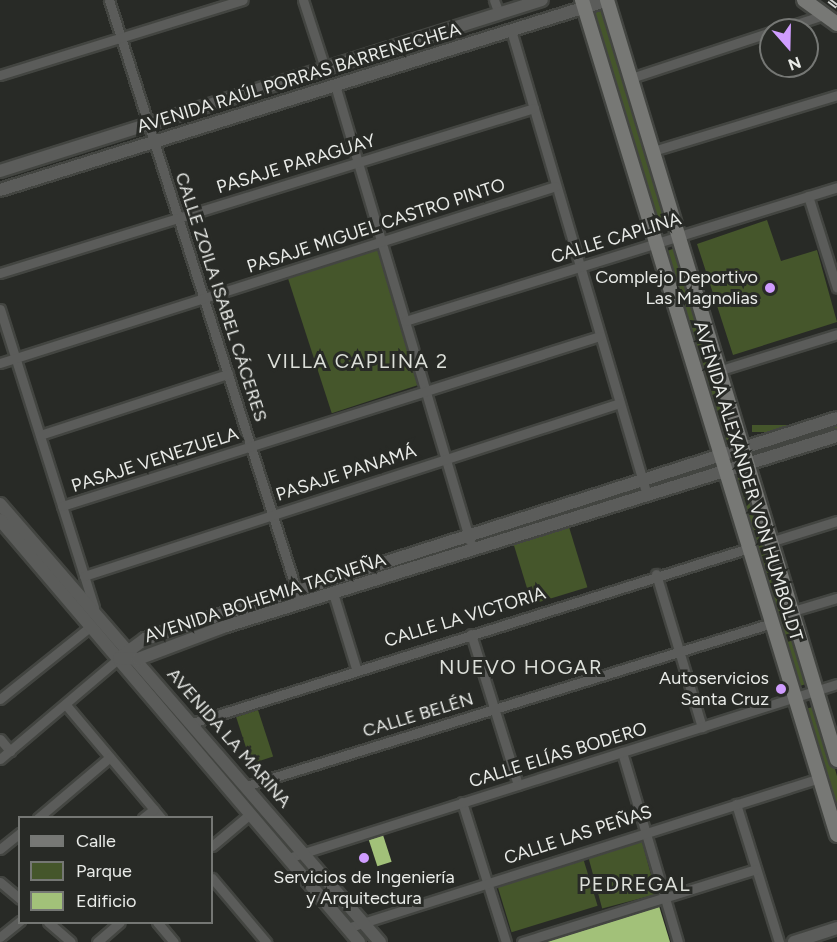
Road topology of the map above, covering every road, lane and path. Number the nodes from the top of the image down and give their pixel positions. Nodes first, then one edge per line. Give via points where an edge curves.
1 (109, 0) edge
2 (243, 0) edge
3 (303, 0) edge
4 (494, 0) edge
5 (542, 0) edge
6 (607, 0) edge
7 (804, 0) edge
8 (583, 4) edge
9 (499, 14) junction
10 (824, 15) junction
11 (815, 18) edge
12 (837, 24) edge
13 (511, 30) junction
14 (759, 36) edge
15 (121, 38) junction
16 (325, 68) junction
17 (0, 75) edge
18 (631, 78) junction
19 (336, 85) junction
20 (837, 95) edge
21 (534, 108) junction
22 (148, 124) junction
23 (154, 142) junction
24 (653, 151) junction
25 (358, 162) junction
26 (0, 171) edge
27 (556, 186) junction
28 (837, 187) edge
29 (0, 190) edge
30 (808, 196) junction
31 (178, 218) junction
32 (680, 236) junction
33 (382, 242) junction
34 (656, 243) junction
35 (580, 267) junction
36 (0, 273) edge
37 (835, 274) edge
38 (837, 288) edge
39 (204, 298) junction
40 (0, 309) edge
41 (405, 321) junction
42 (837, 334) edge
43 (600, 336) junction
44 (15, 358) junction
45 (0, 363) edge
46 (721, 370) junction
47 (228, 374) junction
48 (426, 391) junction
49 (620, 403) junction
50 (837, 418) edge
51 (40, 435) junction
52 (837, 436) edge
53 (251, 446) junction
54 (745, 447) junction
55 (721, 455) junction
56 (446, 458) junction
57 (750, 463) junction
58 (726, 471) junction
59 (643, 480) junction
60 (647, 495) junction
61 (0, 504) edge
62 (62, 506) junction
63 (272, 515) junction
64 (0, 520) edge
65 (837, 521) edge
66 (468, 535) junction
67 (772, 541) junction
68 (749, 548) junction
69 (473, 550) junction
70 (656, 574) junction
71 (84, 576) junction
72 (296, 590) junction
73 (333, 593) junction
74 (837, 598) edge
75 (300, 603) junction
76 (94, 608) junction
77 (793, 611) junction
78 (772, 623) junction
79 (90, 627) junction
80 (471, 634) junction
81 (129, 649) junction
82 (678, 651) junction
83 (118, 658) junction
84 (138, 659) junction
85 (356, 668) junction
86 (837, 684) edge
87 (817, 691) junction
88 (795, 698) junction
89 (0, 699) edge
90 (66, 705) junction
91 (494, 708) junction
92 (192, 723) junction
93 (702, 727) junction
94 (0, 739) edge
95 (10, 751) junction
96 (622, 752) junction
97 (110, 757) junction
98 (0, 759) edge
99 (837, 760) edge
100 (820, 778) junction
101 (518, 785) junction
102 (246, 786) junction
103 (462, 802) junction
104 (736, 804) junction
105 (154, 809) junction
106 (250, 814) junction
107 (40, 816) edge
108 (145, 816) edge
109 (159, 816) edge
110 (646, 830) junction
111 (18, 835) edge
112 (837, 835) edge
113 (213, 845) edge
114 (0, 849) edge
115 (304, 853) junction
116 (288, 858) junction
117 (756, 869) junction
118 (213, 879) edge
119 (0, 882) edge
120 (488, 882) junction
121 (664, 896) junction
122 (18, 897) edge
123 (363, 922) junction
124 (18, 923) edge
125 (50, 924) edge
126 (118, 924) edge
127 (159, 924) edge
128 (347, 928) junction
129 (837, 928) edge
130 (0, 938) edge
131 (71, 942) edge
132 (97, 942) edge
133 (174, 942) edge
134 (266, 942) edge
135 (359, 942) edge
136 (380, 942) edge
137 (506, 942) edge
138 (522, 942) edge
139 (678, 942) edge
140 (778, 942) edge
141 (795, 942) edge

1 - 15 street, CALLE ZOILA ISABEL CÁCERES
2 - 15 street
3 - 16 street
4 - 9 street
5 - 9 street, AVENIDA RAÚL PORRAS BARRENECHEA
6 - 8 street, AVENIDA RAÚL PORRAS BARRENECHEA
6 - 18 main road, AVENIDA ALEXANDER VON HUMBOLDT
7 - 10 main road
8 - 13 street, AVENIDA RAÚL PORRAS BARRENECHEA
8 - 34 main road, AVENIDA ALEXANDER VON HUMBOLDT
9 - 16 street, AVENIDA RAÚL PORRAS BARRENECHEA
10 - 11 street
10 - 12 main road
13 - 19 street, AVENIDA RAÚL PORRAS BARRENECHEA
13 - 21 street
14 - 18 street
15 - 17 street
15 - 22 street, CALLE ZOILA ISABEL CÁCERES
16 - 22 street, AVENIDA RAÚL PORRAS BARRENECHEA
18 - 24 main road, AVENIDA ALEXANDER VON HUMBOLDT
19 - 23 street, AVENIDA RAÚL PORRAS BARRENECHEA
19 - 25 street
20 - 24 street
21 - 25 street, PASAJE PARAGUAY
21 - 27 street
22 - 23 street, CALLE ZOILA ISABEL CÁCERES
22 - 26 street, AVENIDA RAÚL PORRAS BARRENECHEA
23 - 29 street, AVENIDA RAÚL PORRAS BARRENECHEA
23 - 31 street, CALLE ZOILA ISABEL CÁCERES
24 - 32 main road, AVENIDA ALEXANDER VON HUMBOLDT
25 - 31 street, PASAJE PARAGUAY
25 - 33 street
27 - 33 street, PASAJE MIGUEL CASTRO PINTO
27 - 35 street
28 - 30 street, CALLE CAPLINA
30 - 32 street, CALLE CAPLINA
30 - 37 street
31 - 36 street, PASAJE PARAGUAY
31 - 39 street, CALLE ZOILA ISABEL CÁCERES
32 - 34 street, CALLE CAPLINA
32 - 46 main road, AVENIDA ALEXANDER VON HUMBOLDT
33 - 39 street, PASAJE MIGUEL CASTRO PINTO
33 - 41 street
34 - 35 street, CALLE CAPLINA
34 - 55 main road, AVENIDA ALEXANDER VON HUMBOLDT
35 - 41 street, CALLE CAPLINA
35 - 43 street
37 - 38 street
39 - 44 street, PASAJE MIGUEL CASTRO PINTO
39 - 47 street, CALLE ZOILA ISABEL CÁCERES
40 - 44 street
41 - 48 street
42 - 46 street
43 - 48 street, PASAJE VENEZUELA
43 - 49 street
44 - 45 street, PASAJE MIGUEL CASTRO PINTO
44 - 51 street
46 - 54 main road, AVENIDA ALEXANDER VON HUMBOLDT
47 - 51 street
47 - 53 street, CALLE ZOILA ISABEL CÁCERES
48 - 53 street, PASAJE VENEZUELA
48 - 56 street
49 - 56 street, PASAJE PANAMÁ
49 - 59 street
50 - 54 street, AVENIDA BOHEMIA TACNEÑA
51 - 62 street
52 - 57 street, AVENIDA BOHEMIA TACNEÑA
53 - 62 street, PASAJE VENEZUELA
53 - 63 street, CALLE ZOILA ISABEL CÁCERES
54 - 55 street, AVENIDA BOHEMIA TACNEÑA
54 - 57 main road, AVENIDA ALEXANDER VON HUMBOLDT
55 - 58 main road, AVENIDA ALEXANDER VON HUMBOLDT
55 - 59 street, AVENIDA BOHEMIA TACNEÑA
56 - 63 street, PASAJE PANAMÁ
56 - 66 street
57 - 58 street, AVENIDA BOHEMIA TACNEÑA
57 - 67 main road, AVENIDA ALEXANDER VON HUMBOLDT
58 - 60 street, AVENIDA BOHEMIA TACNEÑA
58 - 68 main road, AVENIDA ALEXANDER VON HUMBOLDT
59 - 60 street
59 - 66 street, AVENIDA BOHEMIA TACNEÑA
60 - 69 street, AVENIDA BOHEMIA TACNEÑA
61 - 76 street, AVENIDA LA MARINA
62 - 71 street
63 - 71 street, PASAJE PANAMÁ
63 - 72 street, CALLE ZOILA ISABEL CÁCERES
64 - 79 street, AVENIDA LA MARINA
65 - 67 street
66 - 69 street
66 - 72 street, AVENIDA BOHEMIA TACNEÑA
67 - 77 main road, AVENIDA ALEXANDER VON HUMBOLDT
68 - 70 street, CALLE LA VICTORIA
68 - 78 main road, AVENIDA ALEXANDER VON HUMBOLDT
69 - 73 street, AVENIDA BOHEMIA TACNEÑA
70 - 80 street, CALLE LA VICTORIA
70 - 82 street
71 - 76 street
72 - 75 street, CALLE ZOILA ISABEL CÁCERES
72 - 81 street, AVENIDA BOHEMIA TACNEÑA
73 - 75 street, AVENIDA BOHEMIA TACNEÑA
73 - 85 street
74 - 77 street
75 - 84 street, AVENIDA BOHEMIA TACNEÑA
76 - 81 street, AVENIDA LA MARINA
77 - 87 main road, AVENIDA ALEXANDER VON HUMBOLDT
78 - 82 street, CALLE BELÉN
78 - 88 main road, AVENIDA ALEXANDER VON HUMBOLDT
79 - 83 street, AVENIDA LA MARINA
79 - 89 street
80 - 85 street, CALLE LA VICTORIA
80 - 91 street
81 - 83 street, AVENIDA BOHEMIA TACNEÑA
81 - 84 street, AVENIDA LA MARINA
82 - 91 street, CALLE BELÉN
82 - 93 street
83 - 84 street, AVENIDA BOHEMIA TACNEÑA
83 - 90 street
83 - 106 street, AVENIDA LA MARINA
84 - 92 street, AVENIDA LA MARINA
85 - 92 street, CALLE LA VICTORIA
86 - 87 street, CALLE ELÍAS BODERO
87 - 88 street, CALLE ELÍAS BODERO
87 - 99 main road, AVENIDA ALEXANDER VON HUMBOLDT
88 - 93 street, CALLE ELÍAS BODERO
88 - 100 main road, AVENIDA ALEXANDER VON HUMBOLDT
90 - 95 street
90 - 97 street
91 - 101 street
91 - 102 street, CALLE BELÉN
92 - 102 street, AVENIDA LA MARINA
93 - 96 street, CALLE ELÍAS BODERO
94 - 95 street
95 - 98 street
96 - 101 street, CALLE ELÍAS BODERO
96 - 110 street
97 - 105 street
97 - 107 street
100 - 104 street, CALLE LAS PEÑAS
100 - 112 main road, AVENIDA ALEXANDER VON HUMBOLDT
101 - 103 street, CALLE ELÍAS BODERO
102 - 115 street, AVENIDA LA MARINA
103 - 115 street, CALLE ELÍAS BODERO
103 - 120 street
104 - 110 street, CALLE LAS PEÑAS
104 - 117 street
105 - 108 street
105 - 109 street
106 - 113 street
106 - 116 street, AVENIDA LA MARINA
110 - 120 street, CALLE LAS PEÑAS
110 - 121 street
111 - 114 street
115 - 116 street, CALLE ELÍAS BODERO
115 - 123 street, AVENIDA LA MARINA
116 - 128 street, AVENIDA LA MARINA
117 - 121 street
117 - 140 street
118 - 134 street
119 - 122 street
120 - 123 street, CALLE LAS PEÑAS
120 - 137 street
121 - 138 street
121 - 139 street
123 - 128 street, CALLE LAS PEÑAS
123 - 136 street, AVENIDA LA MARINA
124 - 130 street
125 - 131 street
126 - 132 street
127 - 133 street
128 - 135 street, AVENIDA LA MARINA
129 - 141 street

